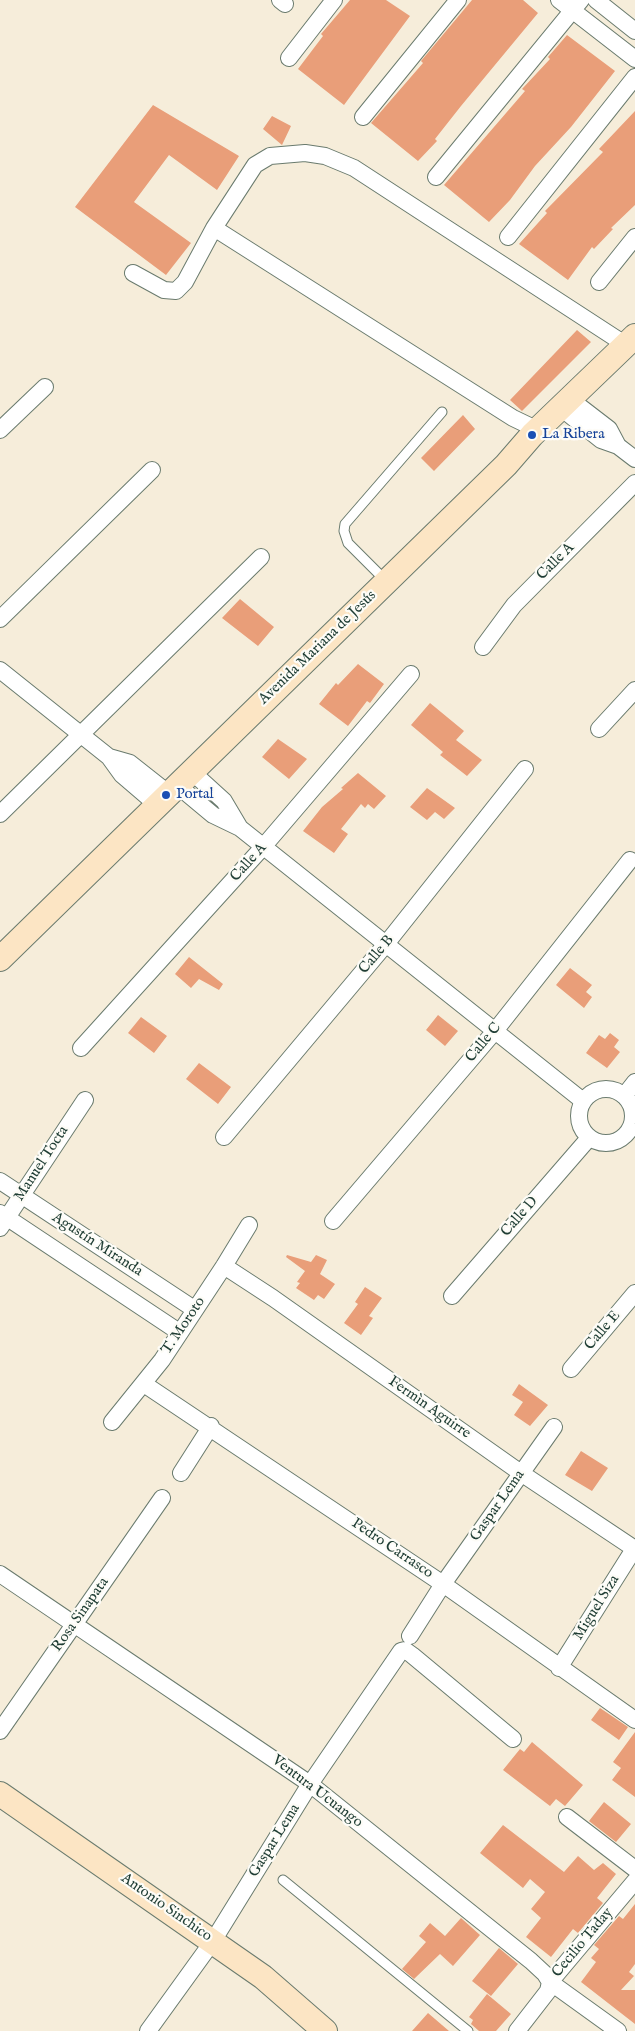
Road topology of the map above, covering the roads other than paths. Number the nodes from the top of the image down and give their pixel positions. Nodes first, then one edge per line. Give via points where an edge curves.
1 (334, 0) edge
2 (458, 0) edge
3 (559, 0) edge
4 (596, 0) edge
5 (577, 5) edge
6 (635, 31) edge
7 (289, 58) dead end
8 (635, 59) edge
9 (635, 77) edge
10 (363, 117) dead end
11 (436, 177) dead end
12 (214, 228) junction
13 (508, 237) dead end
14 (635, 237) edge
15 (133, 272) dead end
16 (599, 282) dead end
17 (630, 340) edge
18 (45, 387) dead end
19 (566, 403) junction
20 (442, 412) dead end
21 (0, 430) edge
22 (538, 430) junction
23 (635, 460) edge
24 (152, 470) dead end
25 (635, 483) edge
26 (261, 556) dead end
27 (386, 581) junction
28 (0, 619) edge
29 (483, 647) dead end
30 (0, 670) edge
31 (412, 674) dead end
32 (635, 690) edge
33 (598, 729) dead end
34 (82, 734) junction
35 (525, 768) dead end
36 (174, 788) junction
37 (0, 814) edge
38 (263, 847) junction
39 (630, 860) dead end
40 (386, 944) junction
41 (0, 959) edge
42 (495, 1031) junction
43 (81, 1048) dead end
44 (635, 1082) edge
45 (624, 1096) junction
46 (85, 1100) dead end
47 (583, 1101) junction
48 (224, 1137) dead end
49 (589, 1138) junction
50 (630, 1140) edge
51 (0, 1181) edge
52 (22, 1196) junction
53 (2, 1219) edge
54 (333, 1221) dead end
55 (249, 1225) dead end
56 (224, 1266) junction
57 (635, 1293) edge
58 (452, 1296) dead end
59 (194, 1309) junction
60 (179, 1332) junction
61 (571, 1369) dead end
62 (144, 1384) junction
63 (112, 1422) dead end
64 (211, 1426) junction
65 (554, 1427) dead end
66 (521, 1473) junction
67 (180, 1474) dead end
68 (162, 1498) dead end
69 (635, 1549) edge
70 (0, 1574) edge
71 (444, 1584) junction
72 (74, 1626) junction
73 (410, 1636) dead end
74 (559, 1668) junction
75 (635, 1720) edge
76 (0, 1731) edge
77 (513, 1739) dead end
78 (310, 1784) junction
79 (0, 1794) edge
80 (567, 1817) dead end
81 (634, 1872) edge
82 (283, 1880) dead end
83 (213, 1941) junction
84 (550, 1982) junction
85 (148, 2031) edge
86 (325, 2031) edge
87 (468, 2031) edge
88 (517, 2031) edge
89 (618, 2031) edge

1 - 7 street
2 - 10 street
3 - 5 street
4 - 6 street
5 - 8 street
5 - 11 street
9 - 13 street
12 - 15 street via 185,282 176,291 164,290
12 - 17 street via 255,165 270,156 305,153 325,156 354,168
12 - 22 street via 513,418
14 - 16 street
17 - 19 street, Avenida Mariana de Jesús
18 - 21 street
19 - 22 street, Avenida Mariana de Jesús
19 - 23 street via 601,440 618,446
20 - 27 lane via 345,524 348,543
22 - 27 street, Avenida Mariana de Jesús
24 - 28 street
25 - 29 street, Calle A via 514,605
26 - 34 street
27 - 36 street, Avenida Mariana de Jesús
30 - 34 street
31 - 38 street, Calle A
32 - 33 street
34 - 36 street via 126,769
34 - 37 street
35 - 40 street, Calle B
36 - 38 street via 213,815 240,828
36 - 41 street, Avenida Mariana de Jesús
38 - 40 street
38 - 43 street, Calle A
39 - 42 street, Calle C
40 - 42 street
40 - 48 street, Calle B
42 - 47 street
42 - 54 street, Calle C
44 - 45 street
45 - 47 street via 614,1090 602,1089
45 - 50 street via 633,1111
46 - 52 street, Manuel Tocta
47 - 49 street via 578,1116 583,1132
49 - 50 street via 611,1143
49 - 58 street, Calle D
51 - 52 street, Agustín Miranda
52 - 53 street, Manuel Tocta
52 - 59 street, Agustín Miranda
53 - 60 street, Agustín Miranda
55 - 56 street, T. Moroto
56 - 59 street, T. Moroto
56 - 66 street, Fermìn Aguirre
57 - 61 street, Calle E
59 - 60 street, T. Moroto
60 - 62 street, T. Moroto
62 - 63 street, T. Moroto
62 - 64 street, Pedro Carrasco
64 - 67 street
64 - 71 street, Pedro Carrasco
65 - 66 street, Gaspar Lema
66 - 69 street, Fermìn Aguirre
66 - 71 street, Gaspar Lema
68 - 72 street, Rosa Sinapata
69 - 74 street, Miguel Siza
70 - 72 street, Ventura Ucuango
71 - 73 street, Gaspar Lema
71 - 74 street, Pedro Carrasco
72 - 76 street, Rosa Sinapata
72 - 78 street, Ventura Ucuango
74 - 75 street, Pedro Carrasco
77 - 78 street, Gaspar Lema via 412,1655 401,1650
78 - 83 street, Gaspar Lema
78 - 84 street, Ventura Ucuango via 532,1961
79 - 83 street, Antonio Sinchico
80 - 81 street
81 - 84 street, Cecilio Taday
82 - 87 lane
83 - 85 street, Gaspar Lema
83 - 86 street, Antonio Sinchico via 263,1977
84 - 88 street, Cecilio Taday via 544,1997
84 - 89 street, Ventura Ucuango

